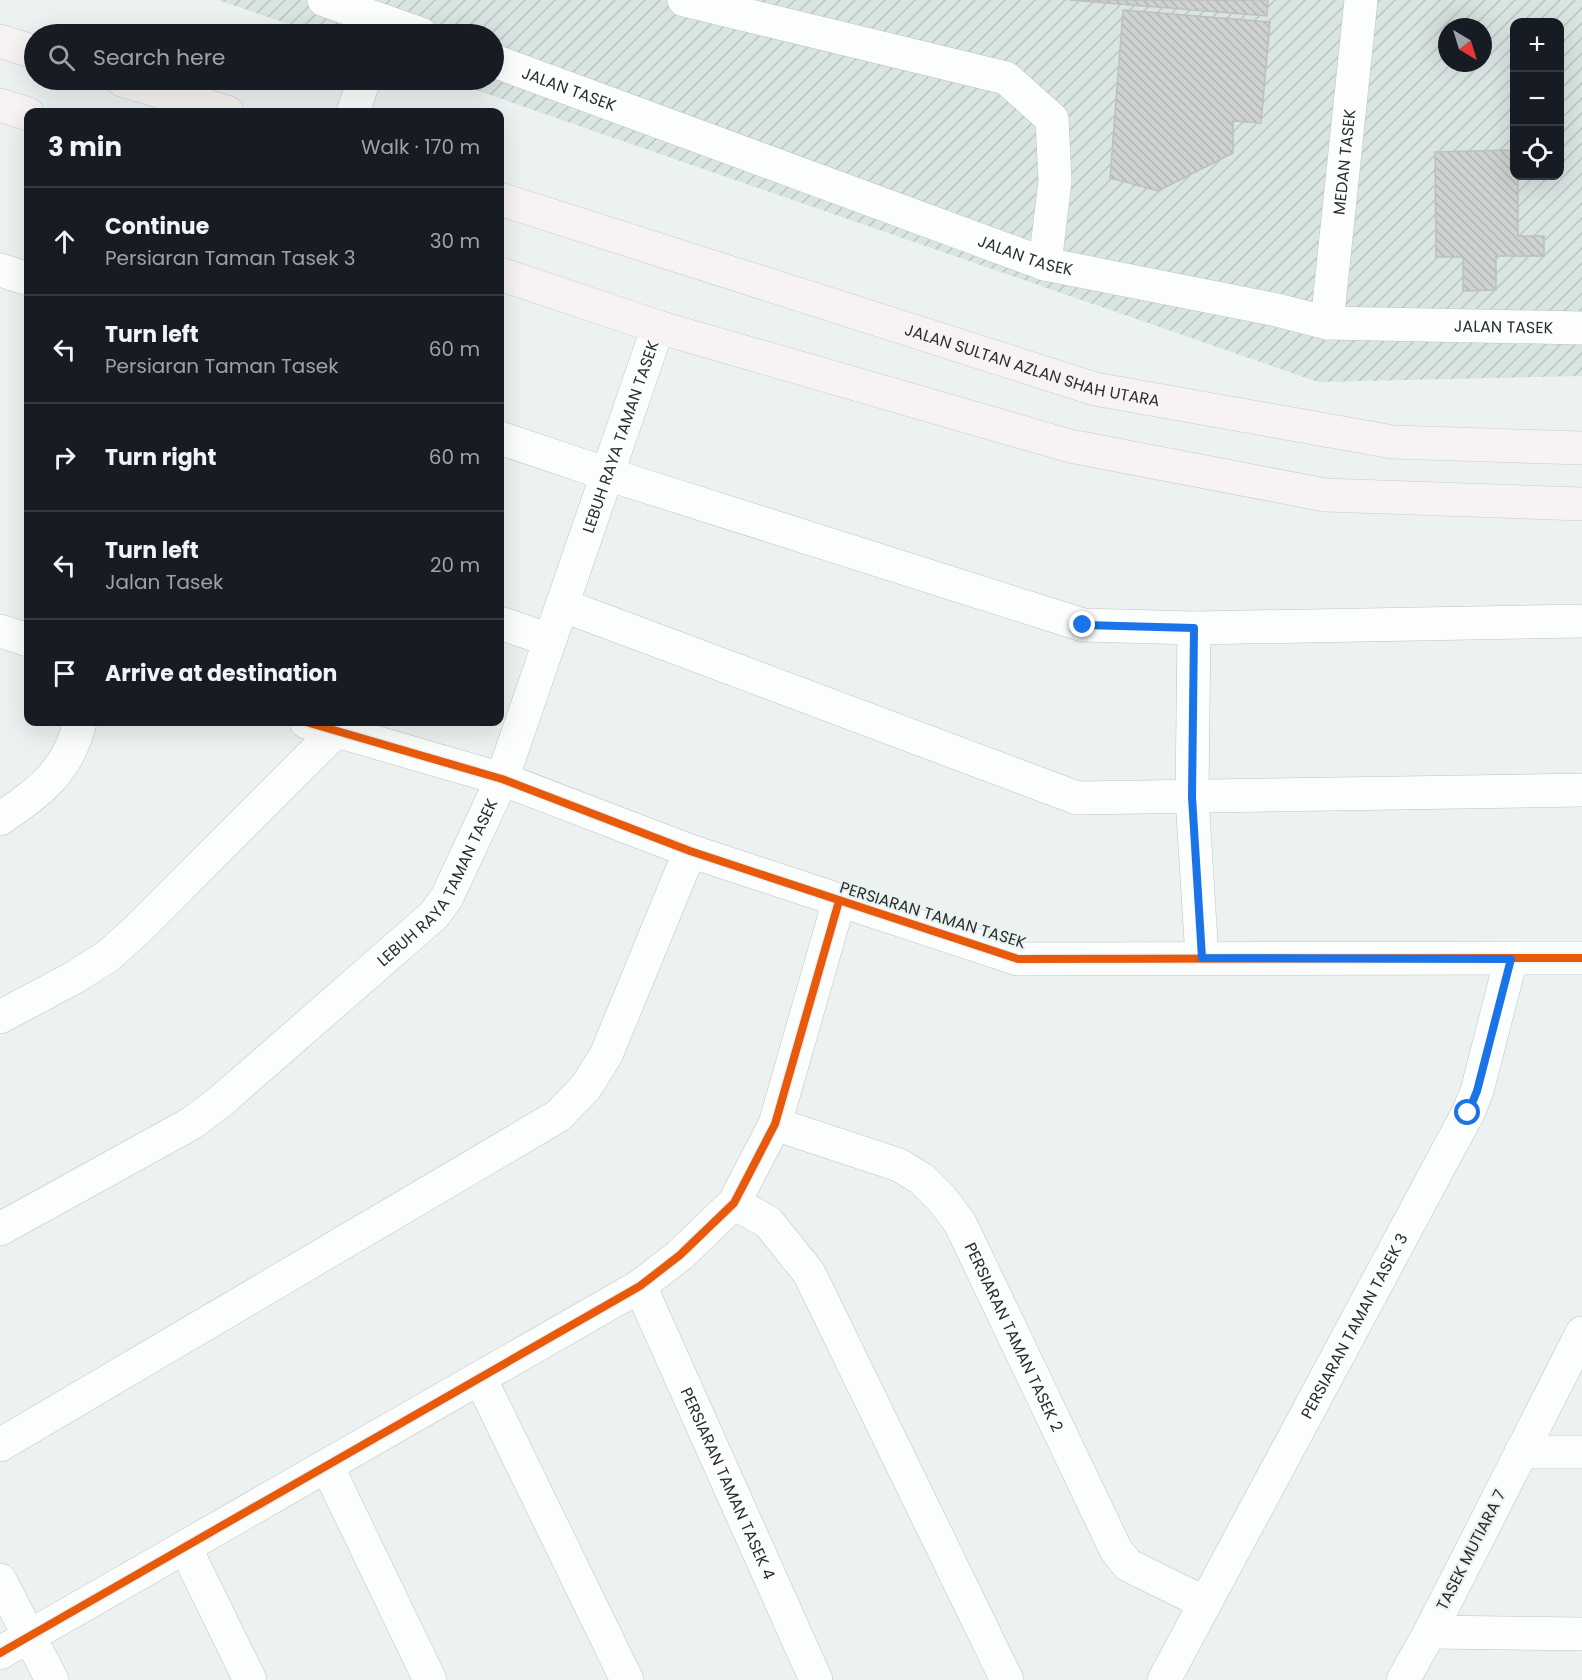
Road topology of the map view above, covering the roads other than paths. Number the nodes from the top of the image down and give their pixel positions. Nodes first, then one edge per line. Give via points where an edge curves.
1 (324, 0) edge
2 (684, 0) edge
3 (1361, 0) edge
4 (375, 24) edge
5 (0, 41) edge
6 (24, 49) edge
7 (504, 65) edge
8 (155, 90) edge
9 (361, 90) edge
10 (0, 105) edge
11 (214, 108) edge
12 (354, 108) edge
13 (24, 113) edge
14 (504, 200) edge
15 (1045, 264) junction
16 (0, 270) edge
17 (504, 275) edge
18 (24, 278) edge
19 (1327, 323) junction
20 (658, 327) junction
21 (1582, 328) edge
22 (504, 439) edge
23 (1582, 448) edge
24 (607, 474) junction
25 (1582, 504) edge
26 (562, 605) junction
27 (1582, 621) edge
28 (504, 624) edge
29 (1194, 628) junction
30 (0, 631) edge
31 (24, 639) edge
32 (550, 640) junction
33 (80, 726) edge
34 (322, 726) edge
35 (337, 730) junction
36 (502, 779) junction
37 (1582, 790) edge
38 (1192, 797) junction
39 (0, 819) edge
40 (690, 851) junction
41 (839, 901) junction
42 (1202, 958) junction
43 (1582, 958) edge
44 (1511, 959) junction
45 (0, 1017) edge
46 (775, 1124) junction
47 (734, 1203) junction
48 (0, 1229) edge
49 (640, 1286) junction
50 (1582, 1333) edge
51 (480, 1378) junction
52 (0, 1445) edge
53 (1521, 1452) junction
54 (1582, 1452) edge
55 (327, 1466) junction
56 (185, 1547) junction
57 (0, 1580) edge
58 (1205, 1603) junction
59 (1430, 1632) junction
60 (1582, 1634) edge
61 (29, 1637) junction
62 (0, 1653) edge
63 (52, 1680) edge
64 (250, 1680) edge
65 (430, 1680) edge
66 (627, 1680) edge
67 (816, 1680) edge
68 (1007, 1680) edge
69 (1164, 1680) edge
70 (1403, 1680) edge

1 - 4 street
2 - 15 street via 1006,78 1052,119 1054,181
3 - 19 street, MEDAN TASEK
5 - 6 main road
7 - 15 street, JALAN TASEK
8 - 11 main road
9 - 12 street
10 - 13 main road
14 - 23 main road, JALAN SULTAN AZLAN SHAH UTARA via 1095,389 1393,442
15 - 19 street, JALAN TASEK
16 - 18 street
17 - 20 main road
19 - 21 street, JALAN TASEK
20 - 24 street, LEBUH RAYA TAMAN TASEK
20 - 25 main road via 1070,446 1326,495
22 - 24 street
24 - 26 street, LEBUH RAYA TAMAN TASEK
24 - 29 street via 1083,625
26 - 32 street, LEBUH RAYA TAMAN TASEK
26 - 38 street via 1077,798
27 - 29 street
28 - 32 street
29 - 38 street
30 - 31 street
32 - 36 street, LEBUH RAYA TAMAN TASEK
33 - 39 street via 63,766 39,792
34 - 35 street, PERSIARAN TAMAN TASEK
35 - 36 street, PERSIARAN TAMAN TASEK
35 - 45 street via 108,956
36 - 40 street, PERSIARAN TAMAN TASEK
36 - 48 street, LEBUH RAYA TAMAN TASEK via 447,897 434,915 192,1123
37 - 38 street
38 - 42 street
40 - 41 street, PERSIARAN TAMAN TASEK
40 - 52 street via 606,1055 586,1087 558,1116
41 - 42 street, PERSIARAN TAMAN TASEK via 1018,958
41 - 46 street
42 - 44 street, PERSIARAN TAMAN TASEK
43 - 44 street, PERSIARAN TAMAN TASEK
44 - 58 street, PERSIARAN TAMAN TASEK 3 via 1468,1113
46 - 47 street
46 - 58 street, PERSIARAN TAMAN TASEK 2 via 899,1164 941,1198 960,1223 1116,1550 1128,1565
47 - 49 street via 680,1255
47 - 68 street via 768,1222 809,1273
49 - 51 street
49 - 67 street, PERSIARAN TAMAN TASEK 4
50 - 53 street, TASEK MUTIARA 7
51 - 55 street
51 - 66 street
53 - 54 street
53 - 59 street, TASEK MUTIARA 7
55 - 56 street
55 - 65 street
56 - 61 street
56 - 64 street
57 - 61 street
58 - 69 street, PERSIARAN TAMAN TASEK 3
59 - 60 street, TASEK MUTIARA 7
59 - 70 street
61 - 62 street
61 - 63 street

